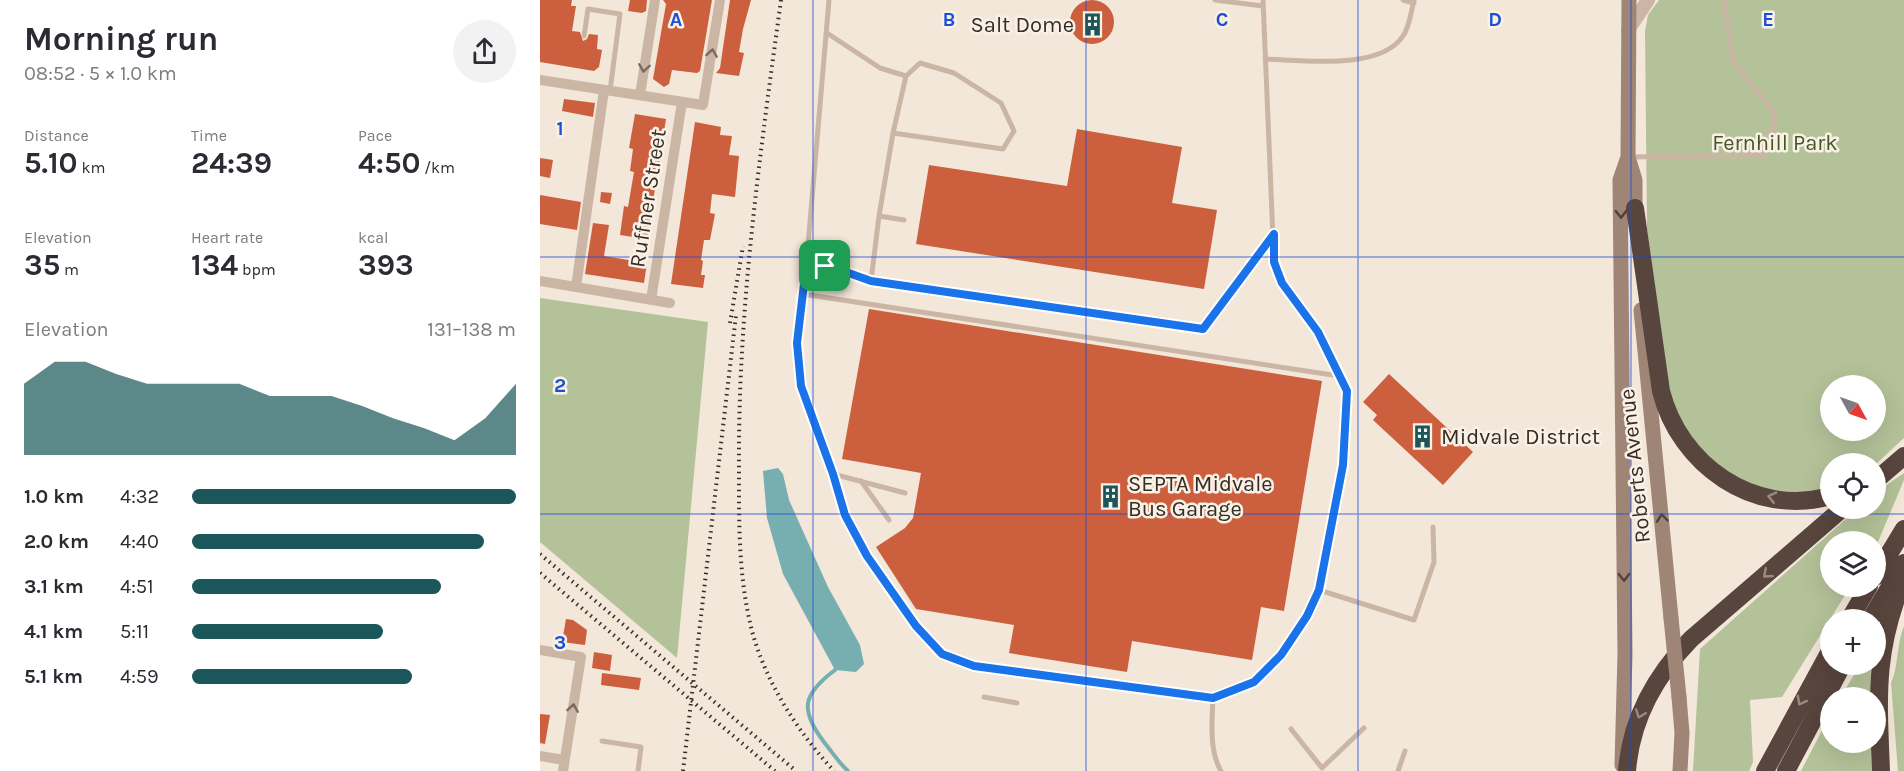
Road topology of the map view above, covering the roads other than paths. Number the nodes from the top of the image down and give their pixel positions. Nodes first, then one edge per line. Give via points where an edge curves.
1 (656, 0) edge
2 (720, 0) edge
3 (829, 0) edge
4 (1215, 0) edge
5 (1403, 0) edge
6 (1629, 0) edge
7 (1648, 0) edge
8 (1724, 0) edge
9 (1414, 2) edge
10 (1263, 3) edge
11 (1628, 30) junction
12 (826, 33) junction
13 (584, 36) dead end
14 (1265, 59) junction
15 (906, 76) junction
16 (540, 80) edge
17 (607, 90) junction
18 (640, 95) junction
19 (682, 102) junction
20 (893, 133) junction
21 (1756, 155) junction
22 (1766, 155) dead end
23 (1628, 157) junction
24 (1635, 208) junction
25 (879, 216) junction
26 (904, 220) dead end
27 (1274, 234) junction
28 (807, 258) junction
29 (540, 281) edge
30 (871, 281) junction
31 (576, 287) junction
32 (803, 294) junction
33 (651, 300) junction
34 (670, 303) dead end
35 (1339, 376) junction
36 (1904, 456) edge
37 (1886, 470) edge
38 (833, 474) junction
39 (861, 481) junction
40 (905, 493) dead end
41 (1820, 498) edge
42 (1830, 519) edge
43 (889, 520) dead end
44 (1433, 527) dead end
45 (1904, 529) edge
46 (1886, 559) edge
47 (1904, 563) edge
48 (1904, 578) edge
49 (1319, 590) junction
50 (1877, 609) edge
51 (540, 650) edge
52 (1820, 669) edge
53 (1837, 675) edge
54 (984, 697) dead end
55 (1213, 698) junction
56 (1017, 703) dead end
57 (1364, 728) dead end
58 (1291, 729) dead end
59 (602, 741) dead end
60 (1405, 751) dead end
61 (540, 756) edge
62 (564, 765) edge
63 (1324, 769) edge
64 (638, 771) edge
65 (1224, 771) edge
66 (1398, 771) edge
67 (1622, 771) edge
68 (1627, 771) edge
69 (1680, 771) edge
70 (1765, 771) edge
71 (1786, 771) edge
72 (1881, 771) edge

1 -> 18 street
19 -> 2 street via 703,105
3 - 12 lane
4 - 10 lane
5 - 9 lane
6 - 11 main road, Roberts Avenue
7 - 11 street
8 - 21 lane via 1734,61 1772,110 1775,124
9 - 14 lane via 1405,34 1392,49 1349,61
10 - 14 lane
11 - 23 main road, Roberts Avenue
12 - 15 lane via 880,68
12 - 28 lane
13 - 17 lane via 588,9 620,14
14 - 27 lane
15 - 20 lane
15 - 20 lane via 920,63 954,73 1001,103 1014,131 1003,149
16 - 17 street
17 - 18 street
17 - 31 street
18 - 19 street
19 - 33 street, Ruffner Street
20 - 25 lane
21 - 22 lane
21 - 23 lane
23 - 24 main road, Roberts Avenue via 1635,180
23 -> 67 main road, Roberts Avenue via 1620,180 1625,654
41 -> 24 highway via 1787,500 1745,490 1706,468 1685,446 1670,420 1661,391
69 -> 24 main road, Roberts Avenue, bridge via 1682,733 1637,266
25 - 26 lane
25 - 30 lane
27 - 30 lane via 1203,329
27 - 35 lane via 1274,262 1282,283 1318,332
28 - 30 lane
28 - 32 lane
29 - 31 street
31 - 33 street
32 - 35 lane
32 - 38 lane via 797,343 801,386
33 - 34 street
35 - 49 lane via 1347,391 1343,465
36 - 37 highway
38 - 39 lane
38 - 55 lane via 845,515 867,556 916,626 942,654 974,666
39 - 40 lane
39 - 43 lane
42 -> 68 highway via 1691,639 1669,663 1641,710
44 - 49 lane via 1434,562 1414,620
45 - 46 highway
47 - 50 highway
48 - 72 highway via 1879,662
49 - 55 lane via 1281,655 1254,682
62 -> 51 street via 581,657
52 -> 70 highway
53 - 71 highway
54 - 56 lane
55 - 65 lane via 1217,763
57 - 63 lane
58 - 63 lane
59 - 64 lane via 641,747
60 - 66 lane
61 - 62 street

